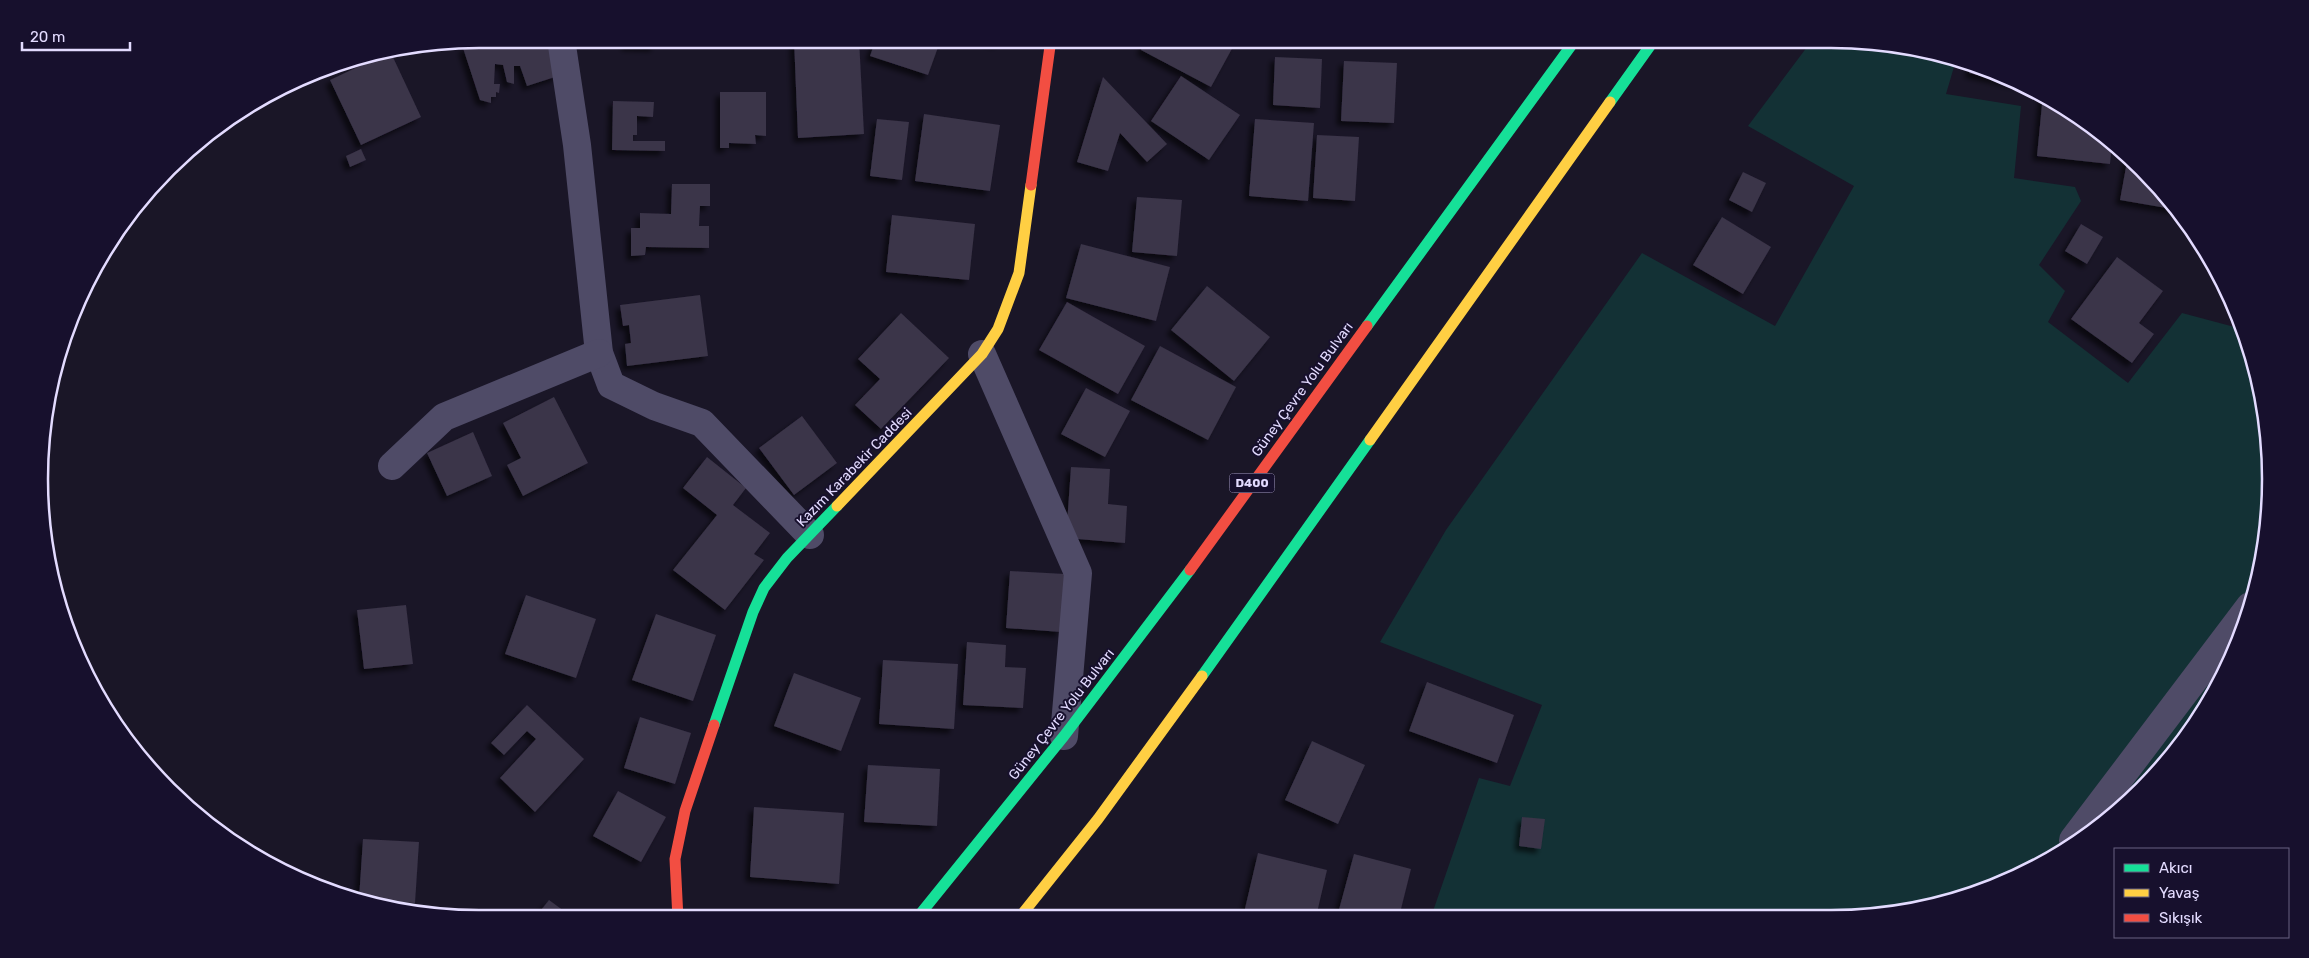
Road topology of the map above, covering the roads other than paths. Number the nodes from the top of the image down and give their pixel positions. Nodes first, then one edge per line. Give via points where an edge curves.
1 (562, 48) edge
2 (1049, 48) edge
3 (1569, 48) edge
4 (1649, 48) edge
5 (599, 353) junction
6 (982, 354) junction
7 (392, 466) dead end
8 (810, 535) junction
9 (2237, 623) edge
10 (1064, 736) junction
11 (2080, 830) edge
12 (677, 910) edge
13 (923, 910) edge
14 (1025, 910) edge

1 - 5 street via 577,145
2 - 6 main road, Kazım Karabekir Caddesi via 1019,273 998,329
3 - 10 main road, Güney Çevre Yolu Bulvarı / D400 via 1147,628
4 - 14 main road via 1181,706 1098,819
5 - 7 street via 444,417
5 - 8 street via 611,385 654,406 702,423
6 - 8 main road, Kazım Karabekir Caddesi
6 - 10 street via 1078,573
8 - 12 main road, Kazım Karabekir Caddesi via 764,588 750,621 685,811 675,859
9 - 11 street
10 - 13 main road, Güney Çevre Yolu Bulvarı / D400

